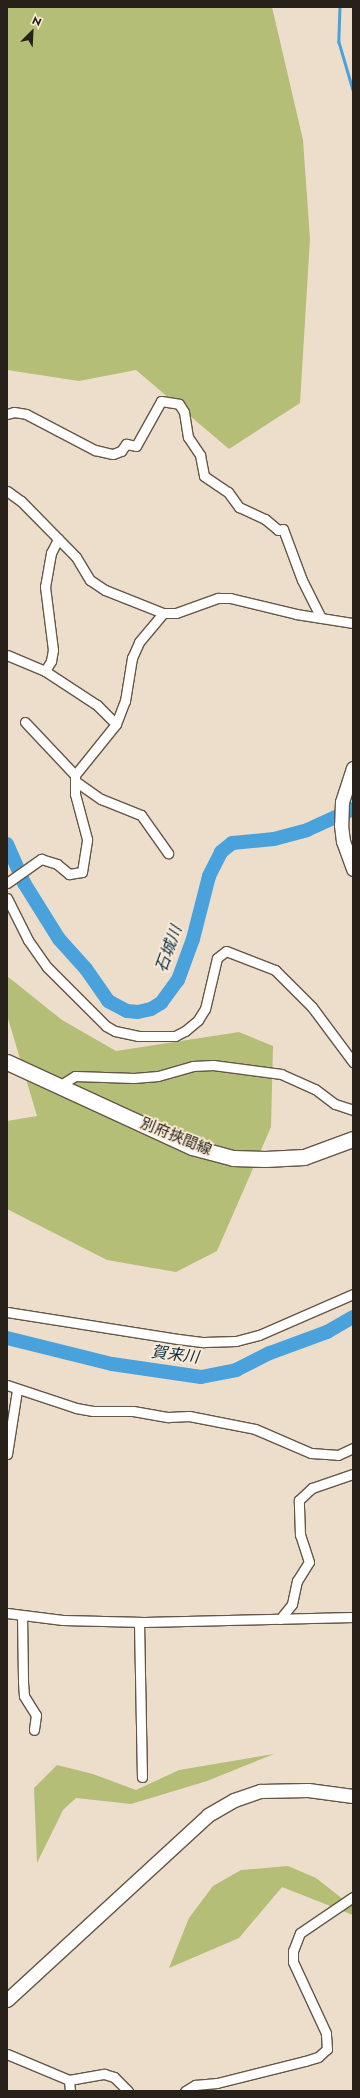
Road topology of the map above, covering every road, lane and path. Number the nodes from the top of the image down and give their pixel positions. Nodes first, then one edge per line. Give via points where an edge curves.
1 (7, 414) edge
2 (7, 491) edge
3 (58, 539) junction
4 (163, 613) junction
5 (321, 618) junction
6 (353, 623) edge
7 (7, 655) edge
8 (45, 671) junction
9 (25, 722) dead end
10 (116, 724) junction
11 (353, 768) edge
12 (75, 778) junction
13 (168, 853) dead end
14 (353, 869) edge
15 (7, 883) edge
16 (7, 898) edge
17 (7, 1062) edge
18 (353, 1062) edge
19 (59, 1086) junction
20 (353, 1110) edge
21 (353, 1139) edge
22 (353, 1294) edge
23 (7, 1312) edge
24 (7, 1385) edge
25 (17, 1390) junction
26 (353, 1448) edge
27 (7, 1454) edge
28 (353, 1474) edge
29 (7, 1613) edge
30 (22, 1615) junction
31 (353, 1617) edge
32 (280, 1619) junction
33 (139, 1622) junction
34 (34, 1730) dead end
35 (142, 1777) dead end
36 (353, 1796) edge
37 (353, 1897) edge
38 (7, 2000) edge
39 (7, 2054) edge
40 (69, 2080) junction
41 (70, 2091) edge
42 (128, 2091) edge
43 (185, 2091) edge

1 - 5 street via 26,414 95,450 113,454 126,444 136,446 161,401 179,404 184,412 188,437 200,455 204,476 228,492 239,507 265,519 278,530 283,529 302,580
2 - 3 street via 21,501
3 - 4 street via 76,557 90,580 105,590
3 - 8 street via 51,553 45,587 53,650 51,661
4 - 5 street via 176,613 218,598 230,598
4 - 10 street via 139,642 132,658 126,701
5 - 6 street
7 - 8 street
8 - 10 street via 97,705
9 - 12 street via 51,747
10 - 12 street
11 - 14 street via 342,802 343,841
12 - 13 street via 101,799 141,815
12 - 15 street via 75,794 87,839 84,868 75,874 69,874 57,864 41,859
16 - 18 street via 28,940 47,967 106,1026 115,1031 138,1036 175,1036 185,1031 198,1020 204,1009 217,958 226,951 274,970 312,1007
17 - 19 main road, 別府挾間線
19 - 20 street via 75,1076 134,1078 158,1076 193,1066 213,1066 281,1074 315,1089 335,1104
19 - 21 main road, 別府挾間線 via 192,1146 233,1158 265,1160 304,1157
22 - 23 street via 259,1335 236,1341 204,1342 178,1339
24 - 25 street
25 - 26 street via 93,1411 133,1411 168,1417 189,1416 255,1429 311,1453 338,1455
25 - 27 street
28 - 32 street via 312,1488 299,1500 300,1535 309,1562 297,1581 292,1604
29 - 30 street
30 - 33 street via 63,1620
30 - 34 street via 24,1696 36,1715
31 - 32 street
32 - 33 street
33 - 35 street
36 - 38 street via 308,1790 260,1791 234,1800 208,1814
37 - 43 street via 300,1933 293,1951 295,1968 326,2033 326,2049 318,2057 305,2061 217,2083 195,2085
39 - 40 street
40 - 41 street
40 - 42 street via 104,2074 114,2077

